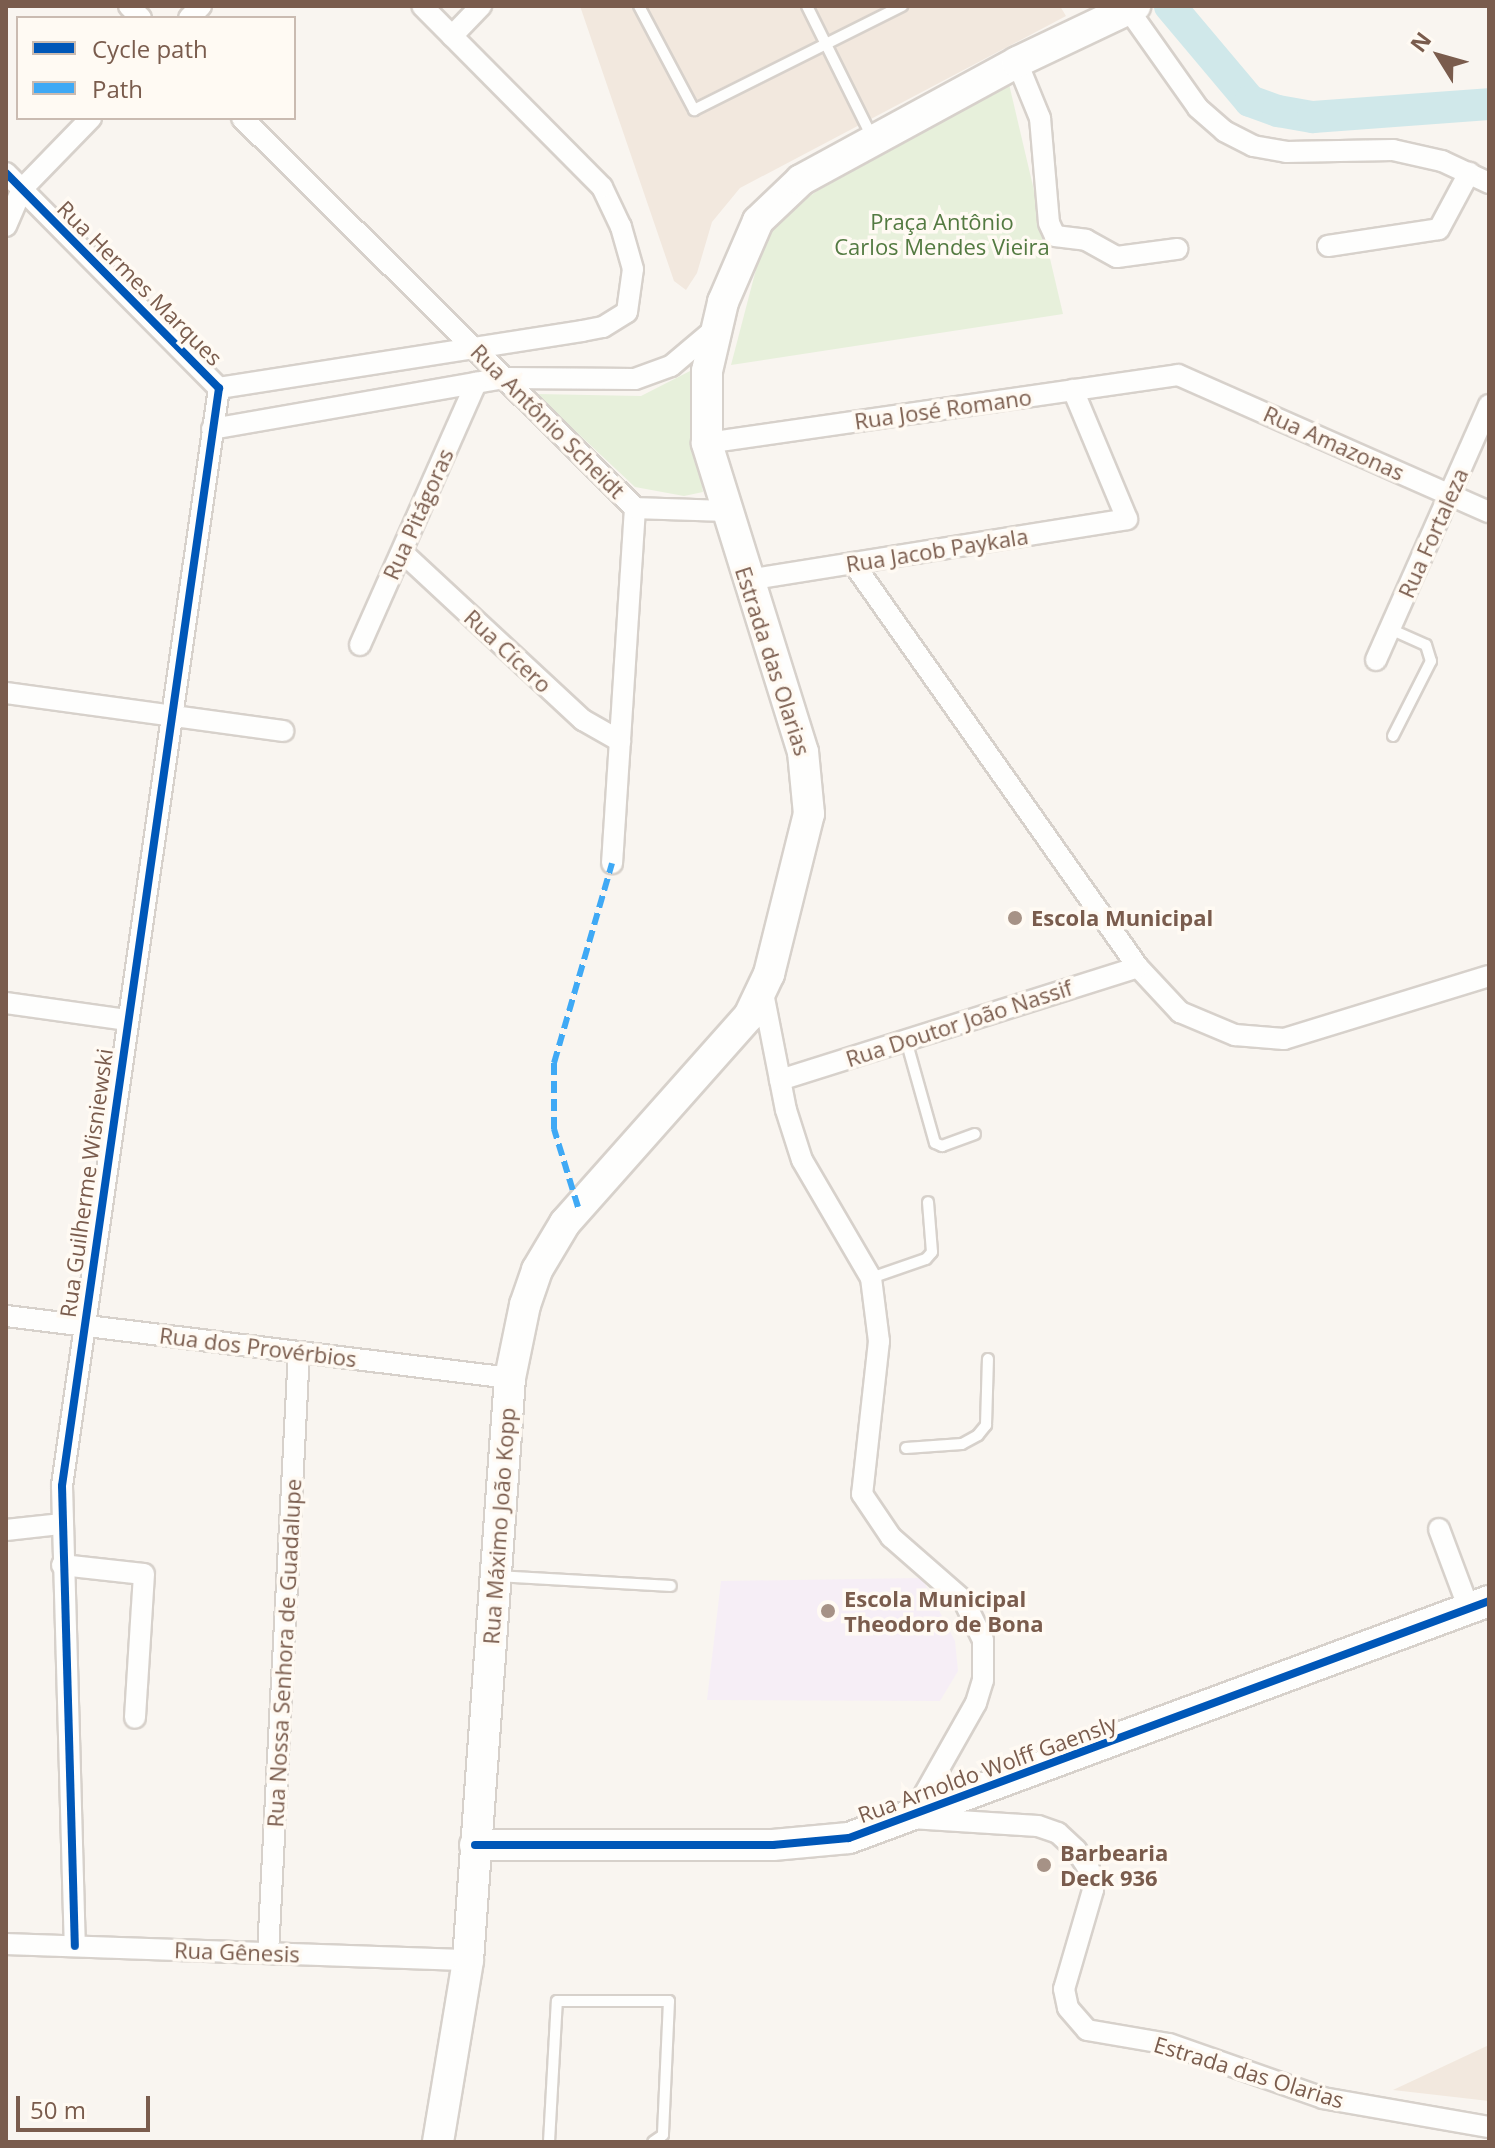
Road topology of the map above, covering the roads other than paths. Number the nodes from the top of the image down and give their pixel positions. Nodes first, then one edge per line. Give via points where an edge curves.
1 (422, 6) edge
2 (481, 6) edge
3 (639, 6) edge
4 (807, 6) edge
5 (902, 6) edge
6 (1131, 8) edge
7 (452, 36) junction
8 (827, 47) junction
9 (1017, 62) junction
10 (89, 120) edge
11 (244, 120) edge
12 (872, 138) junction
13 (6, 173) edge
14 (1469, 173) junction
15 (1489, 183) edge
16 (22, 189) junction
17 (6, 226) edge
18 (1328, 246) dead end
19 (1177, 249) dead end
20 (716, 328) junction
21 (475, 348) junction
22 (1178, 375) joint
23 (505, 378) junction
24 (476, 383) junction
25 (219, 388) junction
26 (1073, 390) junction
27 (1489, 405) edge
28 (212, 429) junction
29 (707, 443) junction
30 (1449, 495) junction
31 (635, 508) junction
32 (725, 511) junction
33 (1489, 512) edge
34 (402, 552) junction
35 (853, 563) junction
36 (747, 580) junction
37 (1390, 629) junction
38 (360, 645) dead end
39 (1376, 660) dead end
40 (6, 693) edge
41 (171, 716) junction
42 (283, 731) dead end
43 (1393, 736) dead end
44 (620, 741) junction
45 (612, 863) dead end
46 (1138, 967) junction
47 (1489, 976) edge
48 (763, 993) junction
49 (6, 1003) edge
50 (127, 1020) junction
51 (906, 1040) junction
52 (780, 1080) junction
53 (975, 1134) dead end
54 (928, 1202) dead end
55 (871, 1278) junction
56 (6, 1316) edge
57 (83, 1325) junction
58 (299, 1352) junction
59 (988, 1359) dead end
60 (510, 1378) junction
61 (906, 1448) dead end
62 (60, 1524) junction
63 (1439, 1529) dead end
64 (6, 1530) edge
65 (62, 1565) junction
66 (495, 1575) junction
67 (671, 1586) dead end
68 (1479, 1605) edge
69 (135, 1718) dead end
70 (911, 1818) junction
71 (475, 1845) junction
72 (6, 1944) edge
73 (75, 1946) junction
74 (268, 1953) junction
75 (468, 1960) junction
76 (1489, 2127) edge
77 (438, 2142) edge
78 (549, 2142) edge
79 (653, 2142) edge

1 - 7 street
2 - 7 street
3 - 8 lane via 694,110
4 - 8 lane
5 - 8 lane
6 - 9 main road, Estrada das Olarias
6 - 14 street via 1198,108 1224,131 1253,146 1286,152 1393,150
7 - 21 street, Rua Hermes Marques via 602,187 633,269 627,312 603,327
8 - 12 lane
9 - 12 main road, Estrada das Olarias
9 - 19 street via 1040,118 1049,223 1055,236 1086,240 1117,257
10 - 16 street
11 - 21 street, Rua Antônio Scheidt
12 - 20 main road, Estrada das Olarias via 809,174 765,213 742,252
13 - 16 street, Rua Hermes Marques
14 - 15 street
14 - 18 street via 1439,229
16 - 17 street
16 - 25 street, Rua Hermes Marques
20 - 23 street via 671,366 635,379
20 - 29 main road, Estrada das Olarias via 705,398
21 - 23 street, Rua Antônio Scheidt
21 - 25 street, Rua Hermes Marques
22 - 26 street, Rua José Romano
22 - 30 street, Rua Amazonas
23 - 24 street
23 - 31 street, Rua Antônio Scheidt
24 - 28 street
24 - 34 street, Rua Pitágoras
25 - 28 street, Rua Hermes Marques
26 - 29 street, Rua José Romano
26 - 35 street, Rua Jacob Paykala via 1127,519
27 - 30 street, Rua Fortaleza
28 - 41 street, Rua Guilherme Wisniewski
29 - 32 main road, Estrada das Olarias
30 - 33 street, Rua Amazonas
30 - 37 street, Rua Fortaleza
31 - 32 street
31 - 44 street, Rua Antônio Scheidt
32 - 36 main road, Estrada das Olarias
34 - 38 street, Rua Pitágoras
34 - 44 street, Rua Cícero via 583,720
35 - 36 street, Rua Jacob Paykala
35 - 46 street
36 - 48 main road, Estrada das Olarias via 803,752 809,793 804,841
37 - 39 street, Rua Fortaleza
37 - 43 lane via 1426,645 1431,661
40 - 41 street
41 - 42 street
41 - 50 street, Rua Guilherme Wisniewski
44 - 45 street, Rua Antônio Scheidt
46 - 47 street via 1180,1012 1259,1039 1307,1034
46 - 51 street, Rua Doutor João Nassif
48 - 52 street, Estrada das Olarias
48 - 60 main road, Rua Máximo João Kopp via 729,1043 551,1242 525,1305
49 - 50 street
50 - 57 street, Rua Guilherme Wisniewski
51 - 52 street, Rua Doutor João Nassif
51 - 53 lane via 935,1143 942,1146
52 - 55 street, Estrada das Olarias via 802,1160
54 - 55 lane via 932,1252 926,1259
55 - 70 street, Estrada das Olarias via 879,1341 862,1494 891,1537 964,1601 976,1620 985,1659 971,1714
56 - 57 street, Rua dos Provérbios
57 - 58 street, Rua dos Provérbios
57 - 62 street, Rua Guilherme Wisniewski
58 - 60 street, Rua dos Provérbios
58 - 74 street, Rua Nossa Senhora de Guadalupe
59 - 61 lane via 986,1425 978,1435 962,1444
60 - 66 main road, Rua Máximo João Kopp
62 - 64 street
62 - 65 street, Rua Guilherme Wisniewski
63 - 68 street
65 - 69 street via 144,1574
65 - 73 street, Rua Guilherme Wisniewski
66 - 67 lane
66 - 71 main road, Rua Máximo João Kopp
68 - 70 main road, Rua Arnoldo Wolff Gaensly
70 - 71 main road, Rua Arnoldo Wolff Gaensly via 813,1843
70 - 76 street, Estrada das Olarias via 1038,1826 1058,1833 1076,1850 1089,1869 1093,1890 1064,1989 1068,2008 1087,2030 1169,2044 1323,2098
71 - 75 main road, Rua Máximo João Kopp
72 - 73 street, Rua Gênesis
73 - 74 street, Rua Gênesis
74 - 75 street, Rua Gênesis
75 - 77 main road, Rua Máximo João Kopp
78 - 79 lane via 557,2001 669,2001 663,2135

